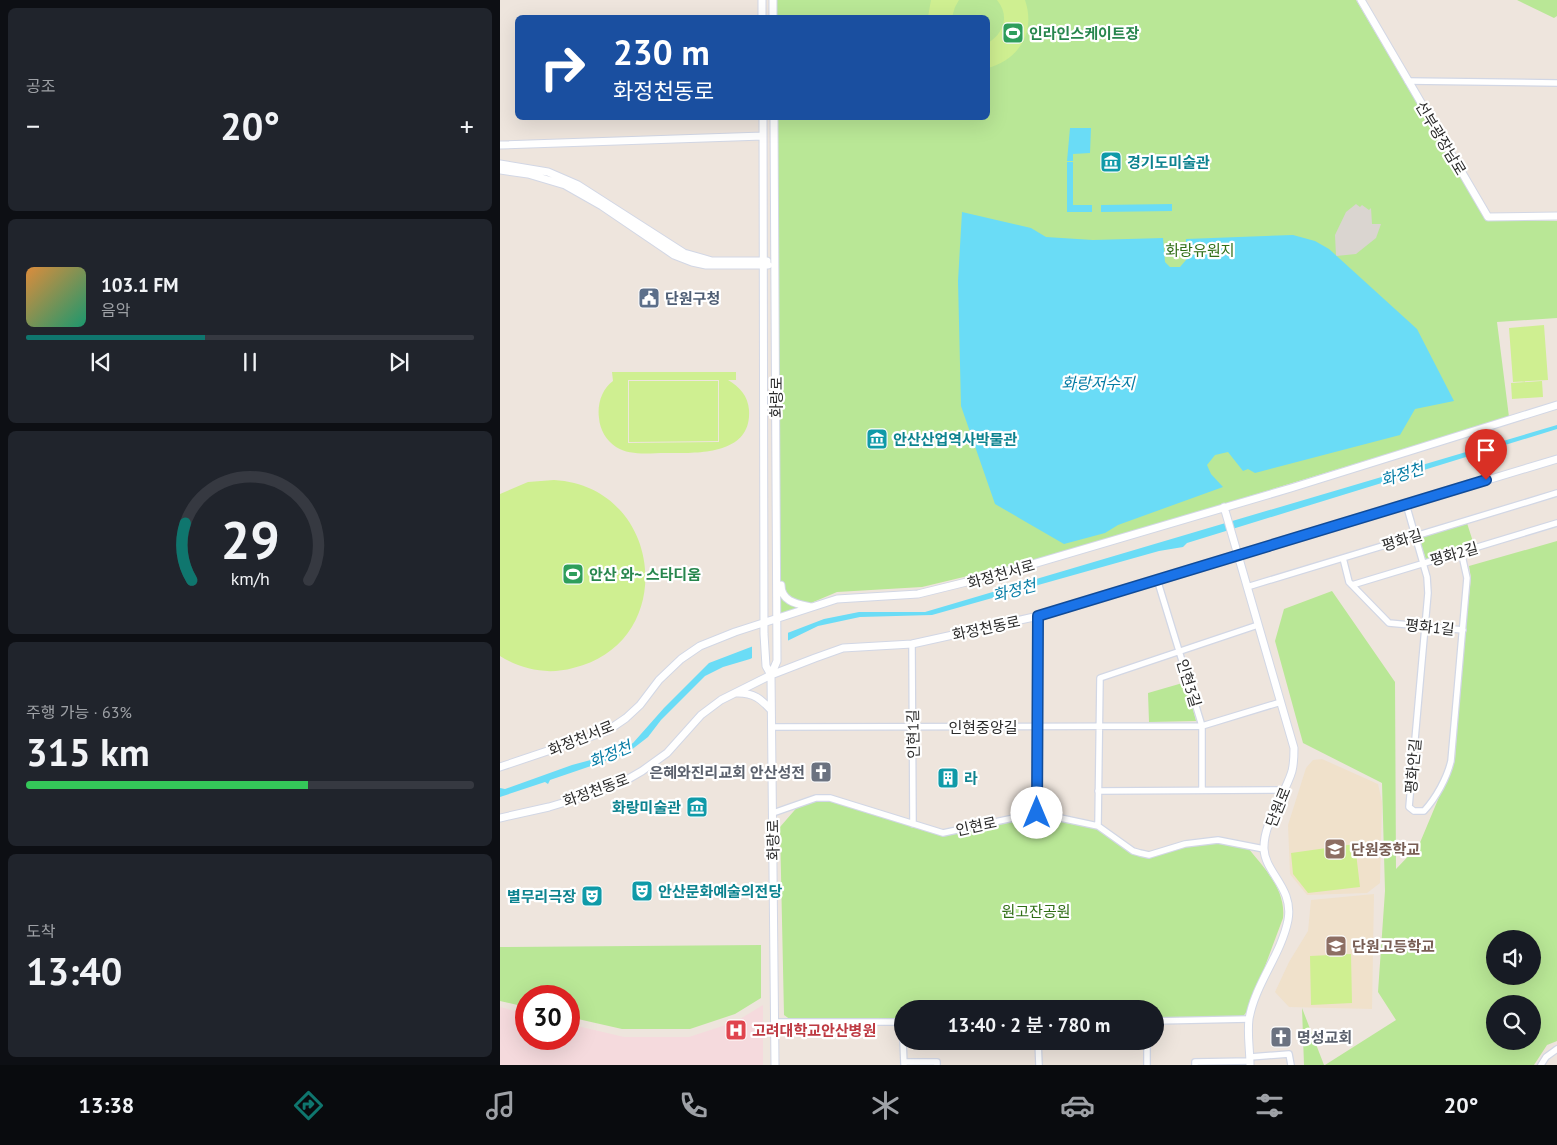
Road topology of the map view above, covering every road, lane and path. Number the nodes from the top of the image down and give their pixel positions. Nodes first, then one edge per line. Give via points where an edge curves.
1 (762, 0) edge
2 (773, 0) edge
3 (1361, 0) edge
4 (762, 15) edge
5 (773, 15) edge
6 (1408, 81) junction
7 (1557, 83) edge
8 (763, 120) edge
9 (774, 120) edge
10 (763, 136) junction
11 (500, 145) edge
12 (500, 164) edge
13 (500, 170) edge
14 (1557, 216) edge
15 (764, 263) junction
16 (775, 263) junction
17 (1557, 405) edge
18 (1557, 459) edge
19 (1557, 494) edge
20 (1406, 504) junction
21 (1224, 510) junction
22 (1557, 523) edge
23 (1416, 535) junction
24 (1461, 552) junction
25 (1238, 556) junction
26 (1343, 558) junction
27 (1423, 563) junction
28 (777, 566) junction
29 (1157, 579) junction
30 (1352, 585) junction
31 (1247, 587) junction
32 (812, 607) junction
33 (1038, 616) junction
34 (778, 619) junction
35 (765, 623) junction
36 (1258, 625) junction
37 (1425, 627) junction
38 (1463, 630) junction
39 (912, 644) junction
40 (1179, 652) junction
41 (771, 675) junction
42 (736, 693) junction
43 (1281, 702) junction
44 (771, 710) junction
45 (1038, 726) junction
46 (1100, 726) junction
47 (1202, 726) junction
48 (772, 727) junction
49 (912, 727) junction
50 (500, 766) edge
51 (1202, 790) junction
52 (1284, 790) junction
53 (1098, 791) junction
54 (772, 813) junction
55 (1037, 813) junction
56 (500, 818) edge
57 (913, 824) junction
58 (1098, 826) junction
59 (1264, 849) junction
60 (1249, 1019) junction
61 (1164, 1021) edge
62 (775, 1022) junction
63 (894, 1022) edge
64 (1557, 1049) edge
65 (903, 1050) edge
66 (1038, 1050) edge
67 (1147, 1050) edge
68 (1250, 1061) edge
69 (904, 1064) edge
70 (775, 1065) edge
71 (937, 1065) edge
72 (1039, 1065) edge
73 (1147, 1065) edge
74 (1195, 1065) edge
75 (1291, 1065) edge
76 (1542, 1065) edge

1 - 4 street
2 - 5 street
3 - 6 street, 선부광장남로
6 - 7 street
6 - 14 street, 선부광장남로 via 1488,217
8 - 10 street, 화랑로
9 - 16 street, 화랑로
10 - 11 street
10 - 15 street, 화랑로
12 - 15 street via 548,172 578,185 698,258
13 - 15 street via 565,185 674,255 692,262 706,266
15 - 16 street
15 - 35 street, 화랑로
16 - 28 street, 화랑로
17 - 21 street, 화정천서로
18 - 20 street, 화정천동로
19 - 23 street, 평화길
20 - 23 street, 평화안길
20 - 25 street, 화정천동로
21 - 25 street, 단원로
21 - 32 street, 화정천서로 via 948,588 918,594 837,598
22 - 24 street, 평화2길
23 - 26 street, 평화길
23 - 27 street, 평화안길
24 - 27 street, 평화2길
24 - 38 street, 평화안길 via 1468,578
25 - 29 street, 화정천동로
25 - 31 street, 단원로
26 - 30 street, 평화1길
26 - 31 street, 평화길
27 - 30 street, 평화2길
27 - 37 street, 평화안길 via 1428,593
28 - 32 street via 784,596 792,602
28 - 34 street, 화랑로
29 - 33 street, 화정천동로
29 - 40 street, 인현3길
30 - 37 street, 평화1길 via 1389,623
31 - 36 street, 단원로
32 - 34 street, 화정천서로
33 - 39 street, 화정천동로
33 - 45 street
34 - 35 street, 화정천서로
34 - 41 street, 화랑로 via 777,661
35 - 41 street, 화랑로 via 766,666
35 - 50 street, 화정천서로 via 700,646 681,658 640,705 607,731
36 - 40 street
36 - 43 street, 단원로
37 - 38 street, 평화1길
37 - 38 street, 평화안길 via 1409,807 1424,812 1449,770
39 - 41 street, 화정천동로 via 843,648
39 - 49 street, 인현1길
40 - 46 street via 1100,678
40 - 47 street, 인현3길
41 - 42 street, 화정천동로
41 - 44 street, 화랑로
42 - 44 street via 751,693
42 - 56 street, 화정천동로 via 701,714 666,753 622,782 549,807
43 - 47 street, 인현중앙길
43 - 52 street, 단원로 via 1294,748 1292,770
44 - 48 street, 화랑로
45 - 46 street, 인현중앙길
45 - 49 street, 인현중앙길
45 - 55 street
46 - 47 street, 인현중앙길
46 - 53 street
47 - 51 street, 인현3길
48 - 49 street, 인현중앙길
48 - 54 street, 화랑로
49 - 57 street, 인현1길
51 - 52 street
51 - 53 street
52 - 59 street, 단원로
53 - 58 street
54 - 57 street, 인현로 via 816,798 830,798
54 - 62 street, 화랑로
55 - 57 street, 인현로 via 943,833
55 - 58 street, 인현로
58 - 59 street, 인현로 via 1133,851 1150,855 1185,844 1218,840
59 - 60 street via 1282,883 1289,918
60 - 61 street
60 - 68 street
62 - 63 street
62 - 70 street, 화랑로
64 - 76 street
65 - 69 street
66 - 72 street
67 - 73 street
68 - 74 street via 1195,1062
68 - 75 street via 1289,1054
69 - 71 street via 937,1062

